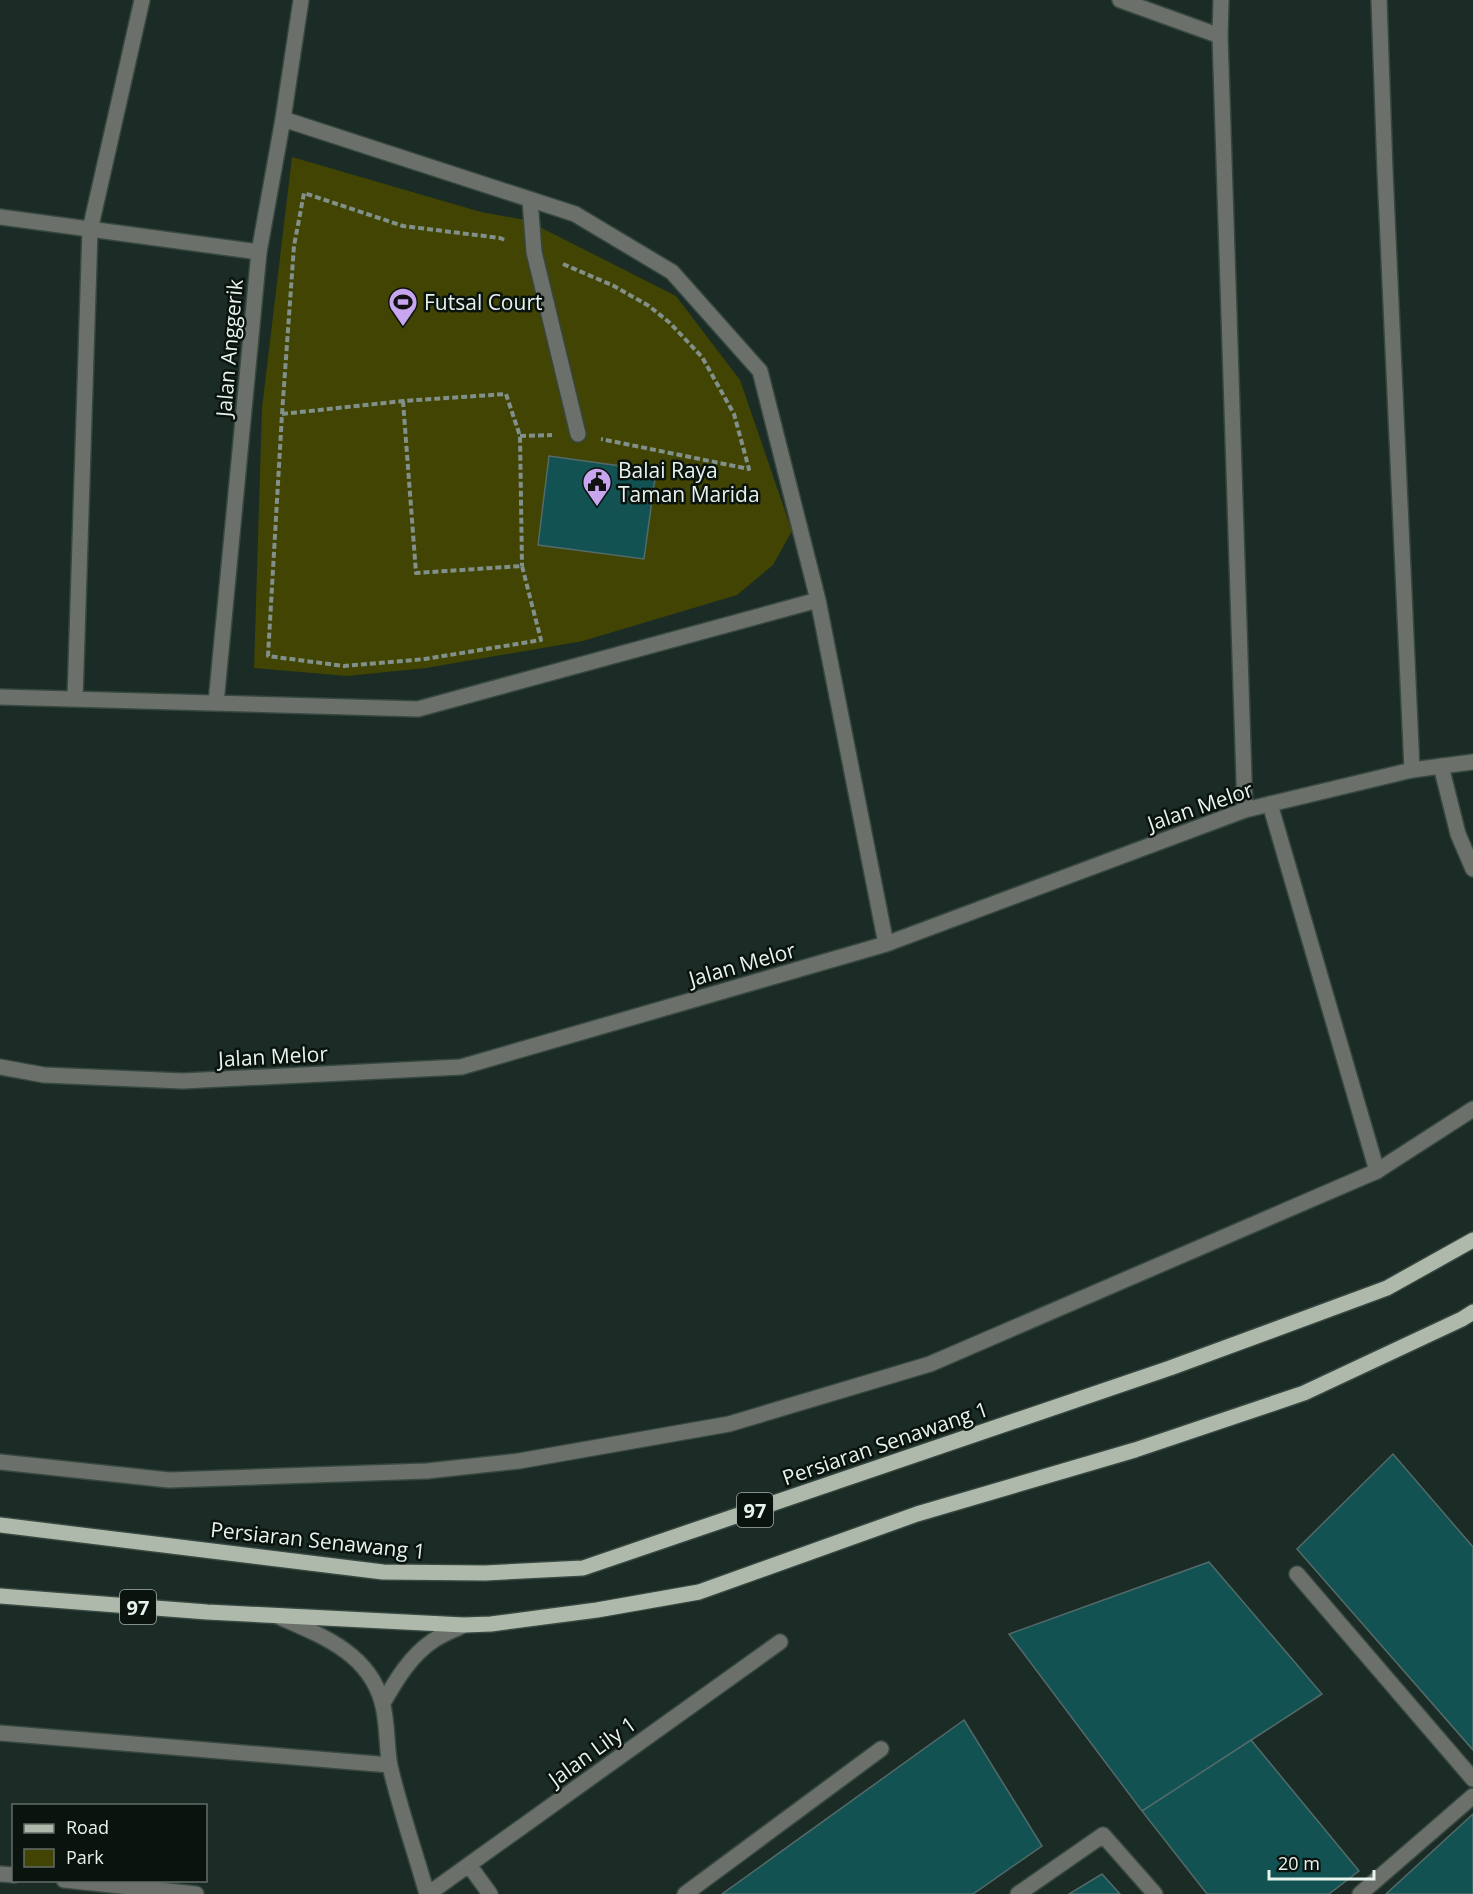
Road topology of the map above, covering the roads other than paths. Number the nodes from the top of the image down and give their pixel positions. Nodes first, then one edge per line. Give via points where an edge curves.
1 (142, 0) edge
2 (301, 0) edge
3 (1120, 0) edge
4 (1221, 0) edge
5 (1379, 0) edge
6 (1220, 36) junction
7 (283, 119) junction
8 (530, 200) junction
9 (0, 217) edge
10 (90, 230) junction
11 (259, 252) junction
12 (578, 434) road end
13 (818, 600) junction
14 (0, 697) edge
15 (75, 699) junction
16 (216, 703) junction
17 (1473, 762) edge
18 (1441, 766) junction
19 (1412, 770) junction
20 (1269, 804) junction
21 (1245, 810) junction
22 (1473, 869) edge
23 (886, 944) junction
24 (0, 1067) edge
25 (1473, 1109) edge
26 (1377, 1171) junction
27 (1473, 1240) edge
28 (1473, 1312) edge
29 (0, 1462) edge
30 (0, 1525) edge
31 (1297, 1574) dead end
32 (0, 1596) edge
33 (277, 1616) junction
34 (464, 1625) junction
35 (780, 1642) dead end
36 (383, 1703) junction
37 (0, 1733) edge
38 (881, 1749) dead end
39 (390, 1765) junction
40 (1473, 1779) edge
41 (1473, 1796) edge
42 (469, 1865) junction
43 (74, 1882) edge
44 (196, 1894) edge
45 (427, 1894) edge
46 (490, 1894) edge
47 (685, 1894) edge
48 (1017, 1894) edge
49 (1155, 1894) edge
50 (1360, 1894) edge

1 - 10 street
2 - 7 street, Jalan Anggerik
3 - 6 street
4 - 6 street
5 - 19 street
6 - 21 street
7 - 8 street
7 - 11 street, Jalan Anggerik
8 - 12 street via 534,252
8 - 13 street via 575,214 672,272 760,371
9 - 10 street
10 - 11 street
10 - 15 street
11 - 16 street, Jalan Anggerik
13 - 16 street via 418,709
13 - 23 street
14 - 15 street
15 - 16 street
17 - 18 street, Jalan Melor
18 - 19 street, Jalan Melor
18 - 22 street via 1458,834
19 - 20 street, Jalan Melor
20 - 21 street, Jalan Melor
20 - 26 street
21 - 23 street, Jalan Melor
23 - 24 street, Jalan Melor via 461,1068 183,1081 44,1075
25 - 26 street
26 - 29 street via 930,1364 729,1424 519,1461 427,1471 169,1480
27 - 30 main road, Persiaran Senawang 1 / 97 via 1387,1288 1322,1312 1148,1376 583,1568 485,1573 383,1572
28 - 34 main road, 97 via 1304,1393 1135,1450 917,1514 699,1592 597,1610
31 - 40 street
32 - 33 main road, 97
33 - 34 main road, 97
33 - 36 street via 329,1639 357,1660 373,1679
34 - 36 street via 418,1653
35 - 42 street, Jalan Lily 1
36 - 39 street
37 - 39 street
38 - 47 street
39 - 45 street
41 - 50 street
42 - 45 street, Jalan Lily 1
42 - 46 street
43 - 44 street
48 - 49 street via 1103,1835

